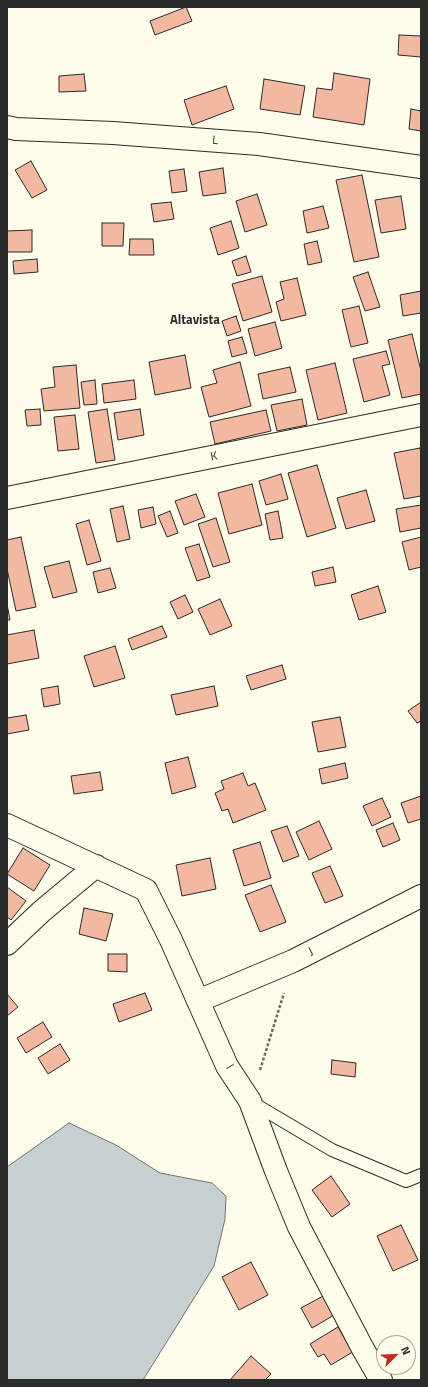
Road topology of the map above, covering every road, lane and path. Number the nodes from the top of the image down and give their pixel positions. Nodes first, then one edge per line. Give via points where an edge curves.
1 (7, 127) edge
2 (421, 167) edge
3 (421, 415) edge
4 (7, 498) edge
5 (7, 825) edge
6 (96, 866) junction
7 (421, 896) edge
8 (7, 944) edge
9 (293, 961) junction
10 (198, 1000) junction
11 (250, 1101) junction
12 (421, 1175) edge
13 (381, 1380) edge

1 - 2 street, L via 259,144
3 - 4 street, K
5 - 6 street, I
6 - 8 street
6 - 10 street, I via 146,890
7 - 9 street, J
9 - 10 street, J
9 - 11 path
10 - 11 street, I via 227,1066
11 - 12 lane via 339,1153 406,1181
11 - 13 street, I via 299,1227

